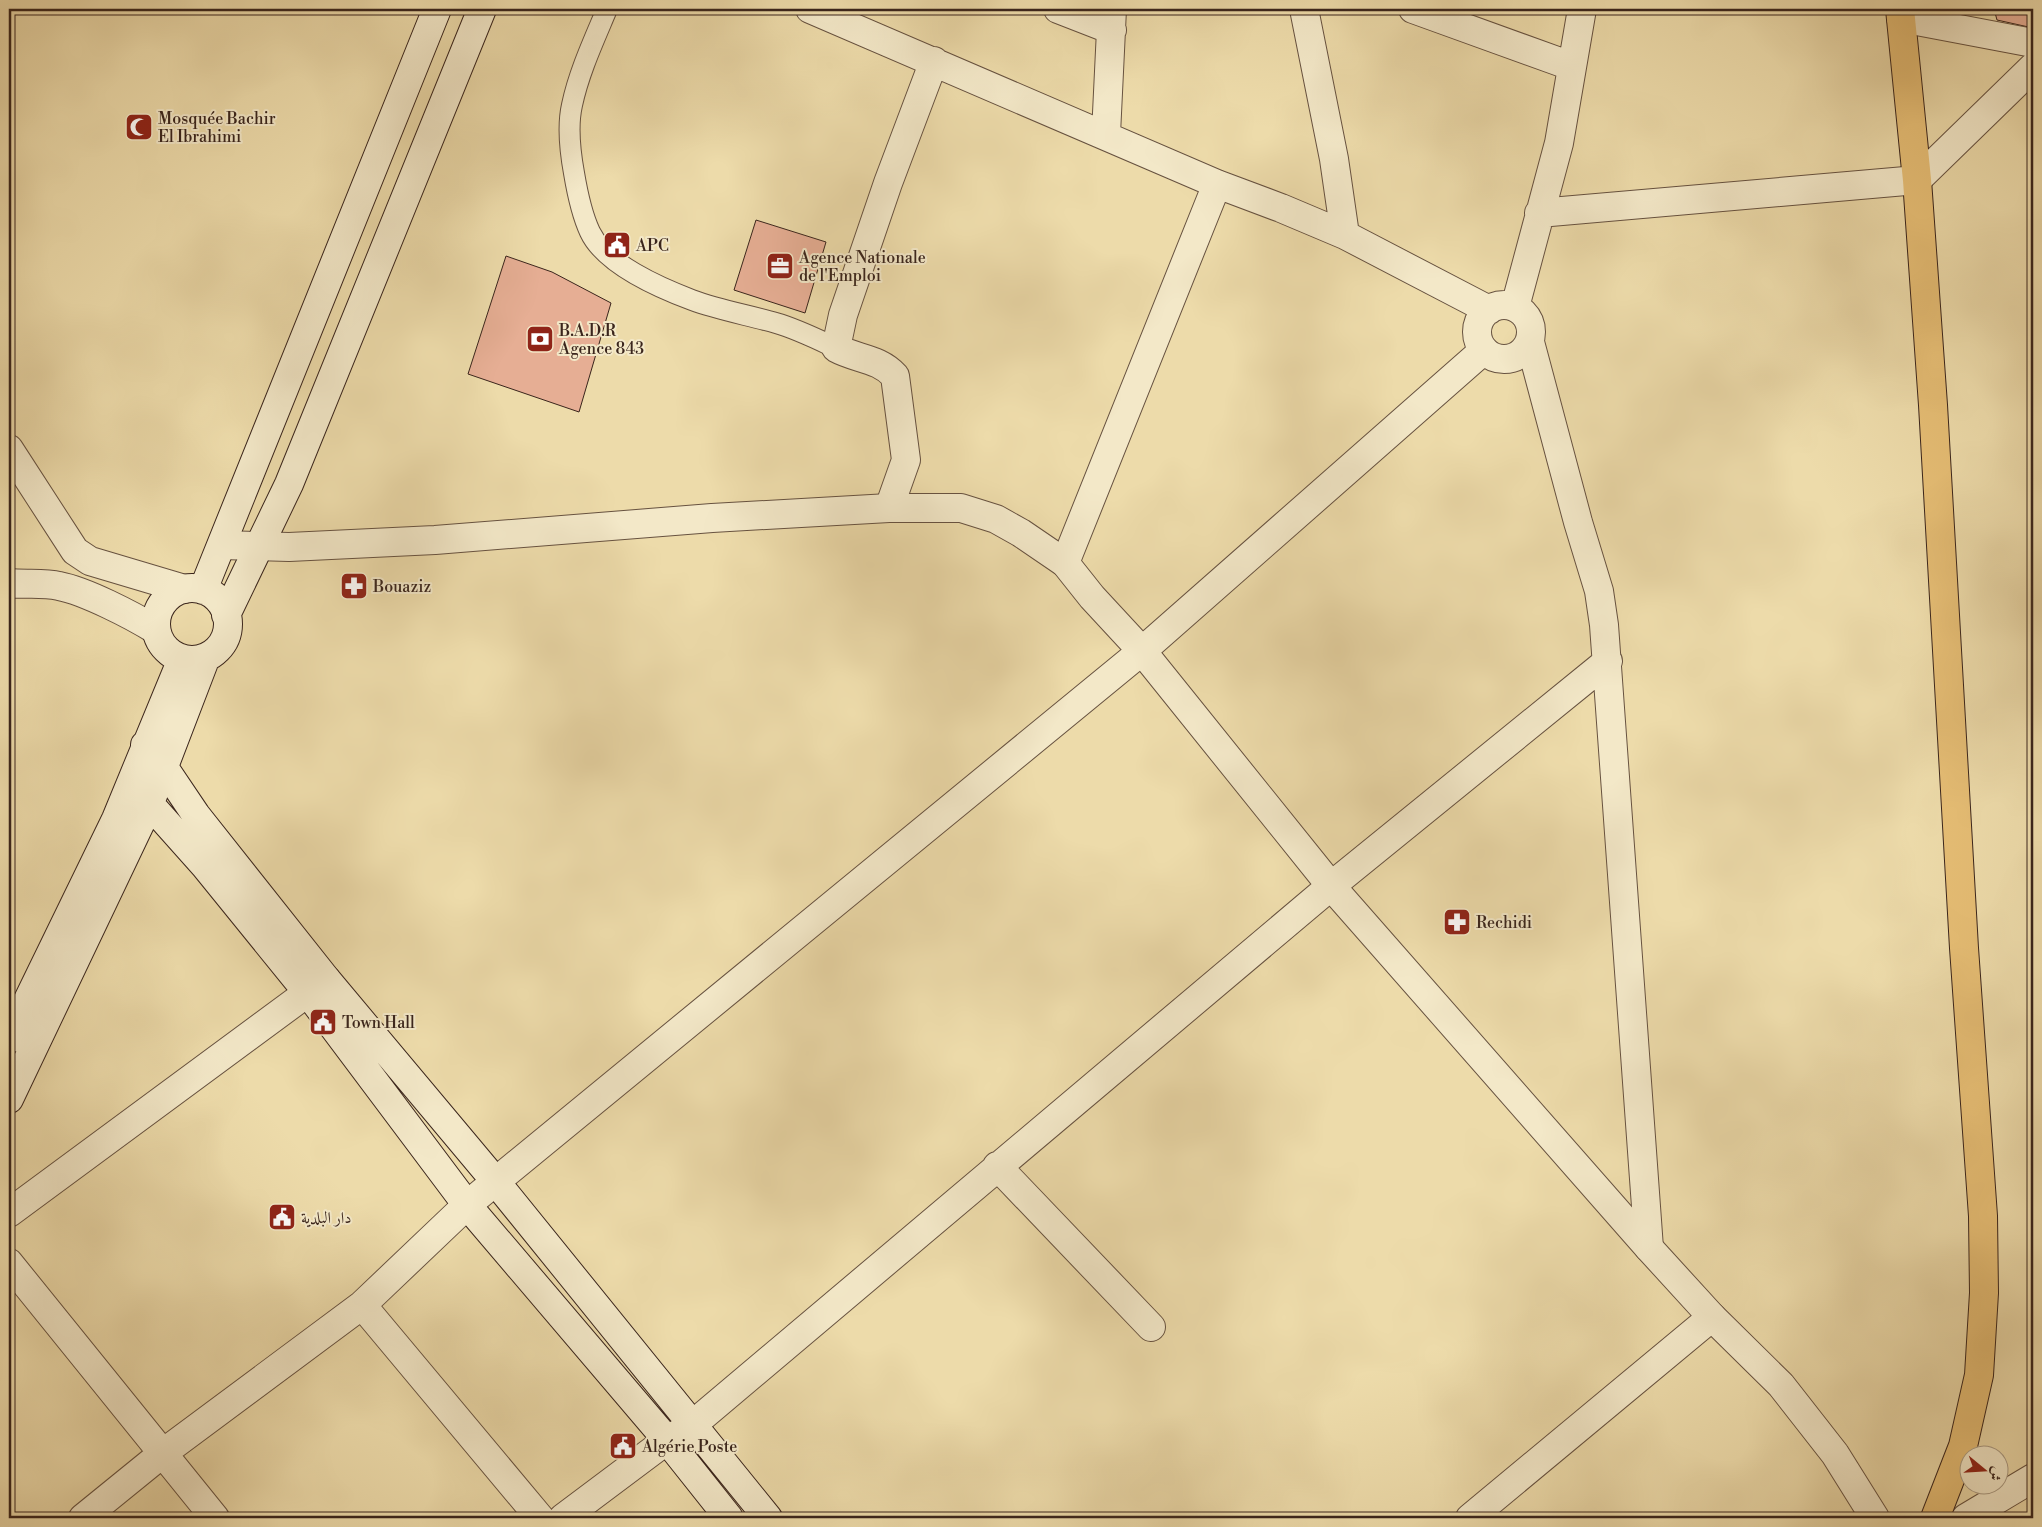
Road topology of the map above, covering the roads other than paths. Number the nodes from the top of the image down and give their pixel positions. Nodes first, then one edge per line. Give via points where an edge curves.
1 (438, 9) edge
2 (482, 9) edge
3 (607, 9) edge
4 (810, 9) edge
5 (1058, 9) edge
6 (1304, 9) edge
7 (1412, 9) edge
8 (1582, 9) edge
9 (1900, 13) edge
10 (1112, 19) edge
11 (2033, 43) edge
12 (934, 61) junction
13 (1571, 66) junction
14 (2033, 67) edge
15 (1106, 134) junction
16 (1917, 180) junction
17 (1217, 184) junction
18 (1539, 213) junction
19 (1345, 235) junction
20 (1502, 308) junction
21 (1530, 342) junction
22 (836, 348) junction
23 (1484, 350) junction
24 (9, 449) edge
25 (889, 508) junction
26 (222, 545) junction
27 (260, 548) junction
28 (1065, 564) junction
29 (9, 583) edge
30 (194, 590) junction
31 (226, 615) junction
32 (156, 630) junction
33 (1142, 651) junction
34 (194, 658) junction
35 (1608, 661) junction
36 (145, 746) junction
37 (163, 766) junction
38 (131, 783) junction
39 (150, 802) junction
40 (1330, 886) junction
41 (317, 986) junction
42 (9, 1038) edge
43 (9, 1099) edge
44 (997, 1166) junction
45 (496, 1182) junction
46 (467, 1205) junction
47 (9, 1213) edge
48 (1649, 1248) junction
49 (9, 1263) edge
50 (362, 1305) junction
51 (1712, 1317) junction
52 (1151, 1327) dead end
53 (691, 1426) junction
54 (667, 1440) junction
55 (163, 1453) junction
56 (2033, 1478) edge
57 (83, 1518) edge
58 (215, 1518) edge
59 (540, 1518) edge
60 (563, 1518) edge
61 (729, 1518) edge
62 (768, 1518) edge
63 (1470, 1518) edge
64 (1875, 1518) edge
65 (1935, 1518) edge
66 (1966, 1518) edge

1 - 26 street
2 - 27 street
3 - 22 lane via 571,107 569,145 590,232 606,253 626,269 661,286 718,309 778,324
4 - 12 street
5 - 10 street
6 - 19 street via 1334,159
7 - 13 street
8 - 13 street
9 - 11 street
9 - 16 main road
10 - 15 street
12 - 15 street
12 - 22 street via 888,183 843,315
13 - 18 street via 1559,143
14 - 16 street
15 - 17 street
16 - 18 street
16 - 65 main road via 1983,1216 1984,1284 1979,1376 1963,1446
17 - 19 street
17 - 28 street
18 - 20 street
19 - 20 street
20 - 21 street via 1522,311 1531,325
20 - 23 street via 1481,318 1478,340
21 - 23 street via 1520,354 1505,359
21 - 35 street via 1599,591
22 - 25 street via 875,361 895,376 906,460
23 - 33 street
24 - 30 street via 75,550 90,561
25 - 27 street via 435,540
25 - 28 street via 961,508 996,519
26 - 27 street
26 - 30 street
27 - 31 street
28 - 33 street
29 - 32 street via 72,589
30 - 31 street via 222,604
30 - 32 street via 165,600 156,620
31 - 34 street via 228,628 224,640 216,650
32 - 34 street via 170,653
33 - 40 street
33 - 45 street
34 - 36 street
34 - 37 street
35 - 40 street
35 - 48 street
36 - 37 street
36 - 38 street
37 - 39 street
37 - 41 street
38 - 39 street
38 - 42 street
39 - 41 street
39 - 43 street
40 - 44 street
40 - 48 street
41 - 45 street
41 - 46 street
41 - 47 street
44 - 52 street
44 - 53 street
45 - 46 street
45 - 53 street
46 - 50 street
46 - 54 street
48 - 51 street
49 - 55 street
50 - 55 street
50 - 59 street
51 - 63 street
51 - 64 street via 1781,1385 1835,1454
53 - 54 street
53 - 62 street
54 - 60 street
54 - 61 street
55 - 57 street
55 - 58 street
56 - 66 street

